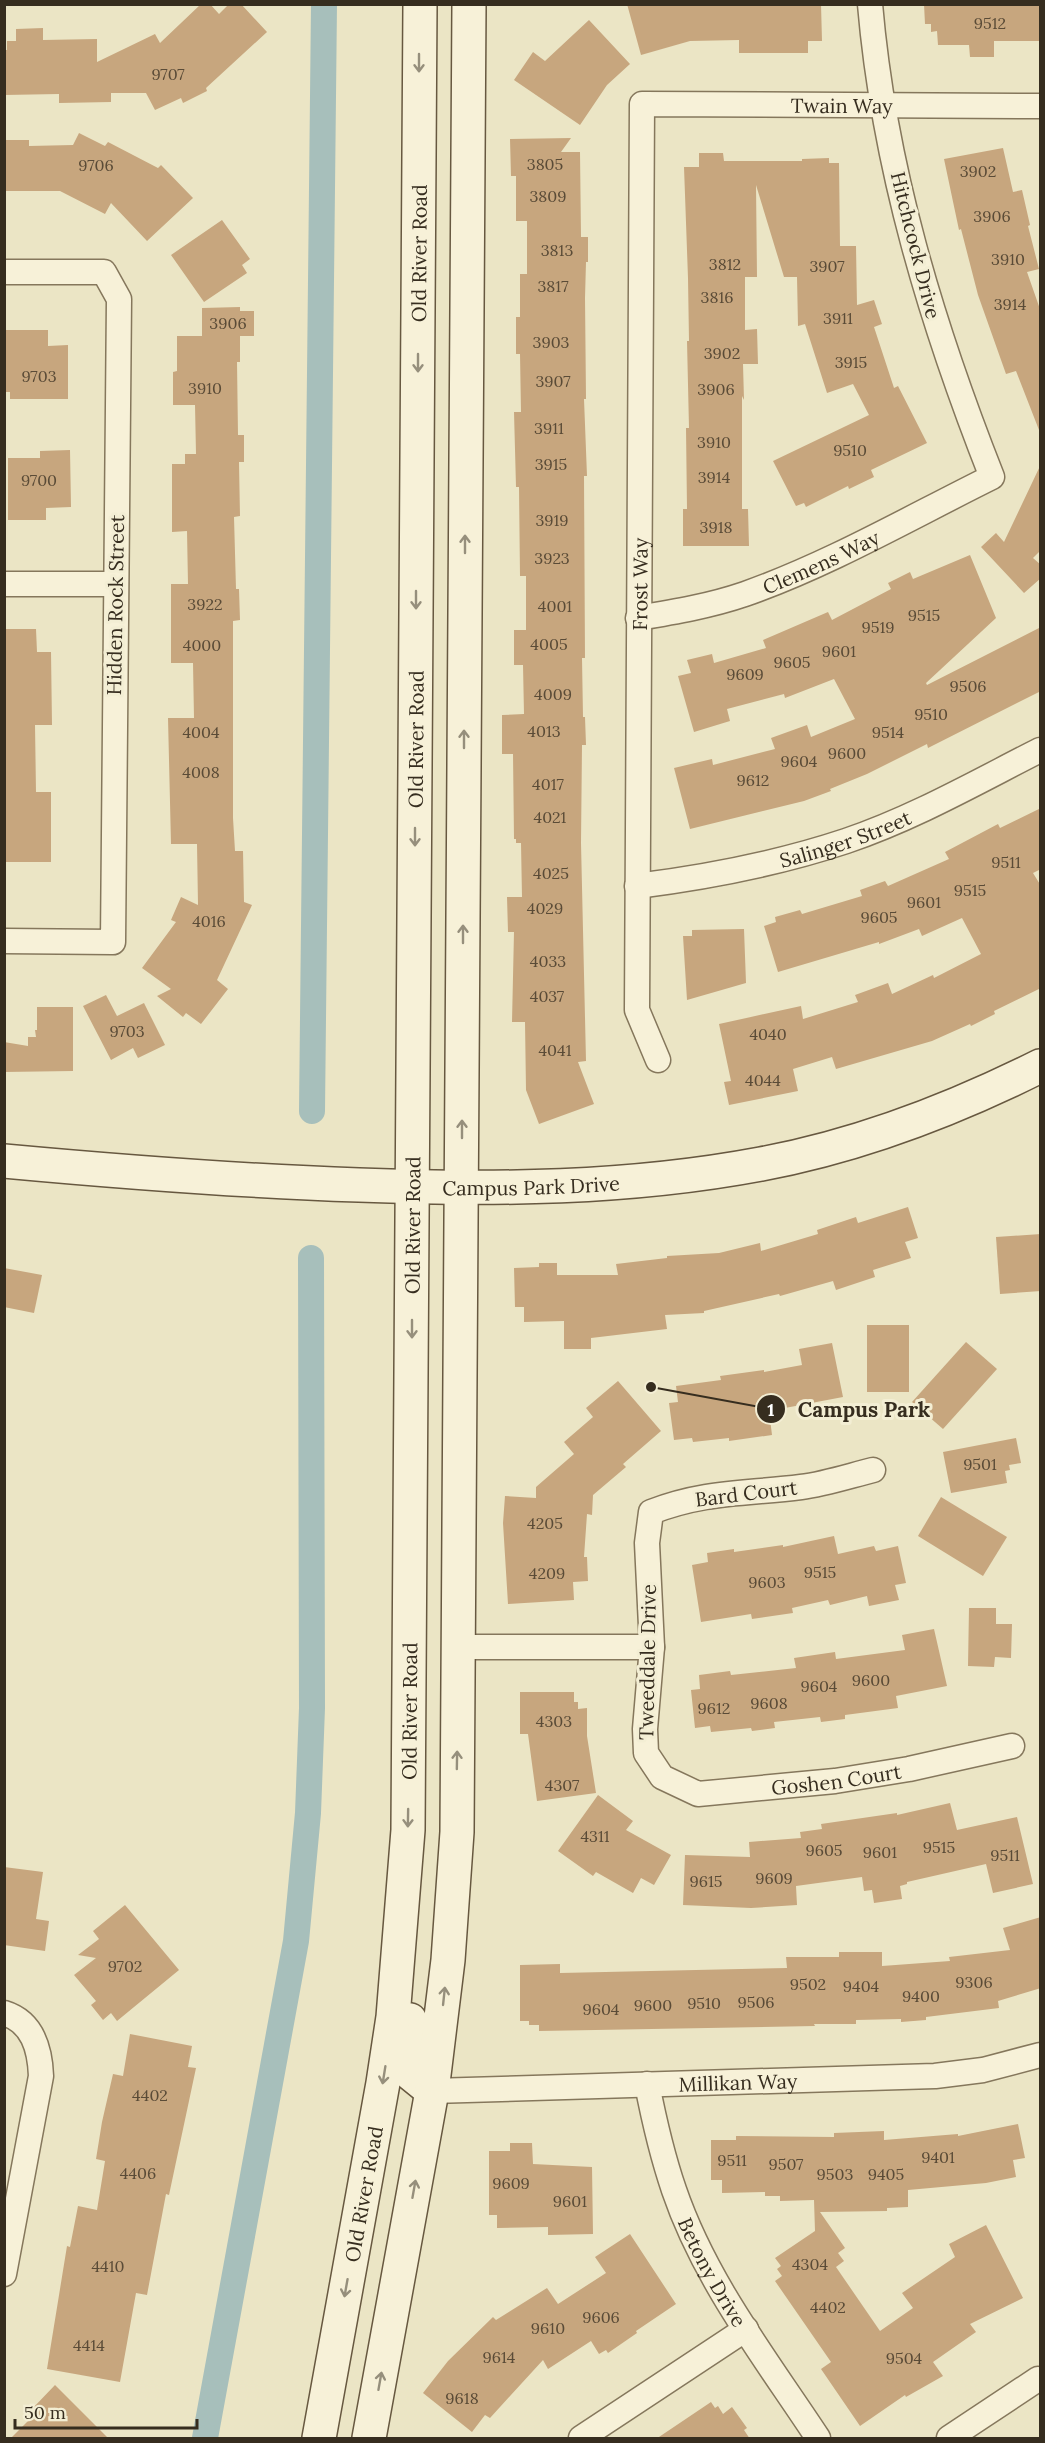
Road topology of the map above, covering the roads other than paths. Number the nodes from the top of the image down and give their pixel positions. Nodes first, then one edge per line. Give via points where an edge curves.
1 (420, 4) edge
2 (469, 4) edge
3 (870, 4) edge
4 (642, 104) joint
5 (883, 105) junction
6 (1041, 106) edge
7 (4, 272) edge
8 (992, 477) joint
9 (4, 584) edge
10 (115, 584) junction
11 (638, 618) junction
12 (1041, 750) edge
13 (637, 886) junction
14 (4, 941) edge
15 (658, 1060) dead end
16 (1041, 1066) edge
17 (4, 1161) edge
18 (412, 1187) junction
19 (462, 1187) junction
20 (873, 1470) dead end
21 (411, 1494) junction
22 (647, 1543) joint
23 (459, 1647) junction
24 (652, 1647) junction
25 (1012, 1746) dead end
26 (662, 1777) joint
27 (406, 1851) junction
28 (4, 2013) edge
29 (1041, 2055) edge
30 (647, 2084) junction
31 (432, 2091) junction
32 (4, 2274) edge
33 (746, 2329) junction
34 (1038, 2379) dead end
35 (319, 2439) edge
36 (369, 2439) edge
37 (581, 2439) edge
38 (818, 2439) edge
39 (949, 2439) edge

1 -> 18 main road, Old River Road
19 -> 2 main road
3 - 5 street, Hitchcock Drive
4 - 5 street, Twain Way
4 - 11 street, Frost Way
5 - 6 street, Twain Way
5 - 8 street, Hitchcock Drive via 902,202 932,314
7 - 10 street, Hidden Rock Street via 104,272 119,299
8 - 11 street, Clemens Way via 798,574 743,595
9 - 10 street
10 - 14 street, Hidden Rock Street via 113,942
11 - 13 street, Frost Way
12 - 13 street, Salinger Street via 915,813 848,840 779,862
13 - 15 street, Frost Way via 637,1010
16 - 19 main road, Campus Park Drive via 931,1115 839,1146 763,1164 610,1185
17 - 18 main road, Campus Park Drive via 148,1175
18 - 19 main road, Campus Park Drive
18 -> 21 main road, Old River Road
19 - 23 main road
20 - 22 street, Bard Court via 802,1487 726,1492 677,1501 651,1512
21 - 23 main road via 423,1512 428,1611
21 -> 27 main road, Old River Road
22 - 24 street, Tweeddale Drive
23 - 24 street
31 -> 23 main road via 448,1960 457,1832
24 - 26 street, Tweeddale Drive via 646,1754
25 - 26 street, Goshen Court via 835,1781 698,1794
27 - 31 main road via 423,1898 407,2046 411,2073
27 -> 35 main road, Old River Road via 399,1956 383,2083
28 - 32 street via 22,2023 40,2054 40,2076
29 - 30 street, Millikan Way via 983,2070 935,2076
30 - 31 street, Millikan Way
30 - 33 street, Betony Drive via 674,2192 696,2243
36 -> 31 main road
33 - 37 street
33 - 38 street, Betony Drive
34 - 39 street

